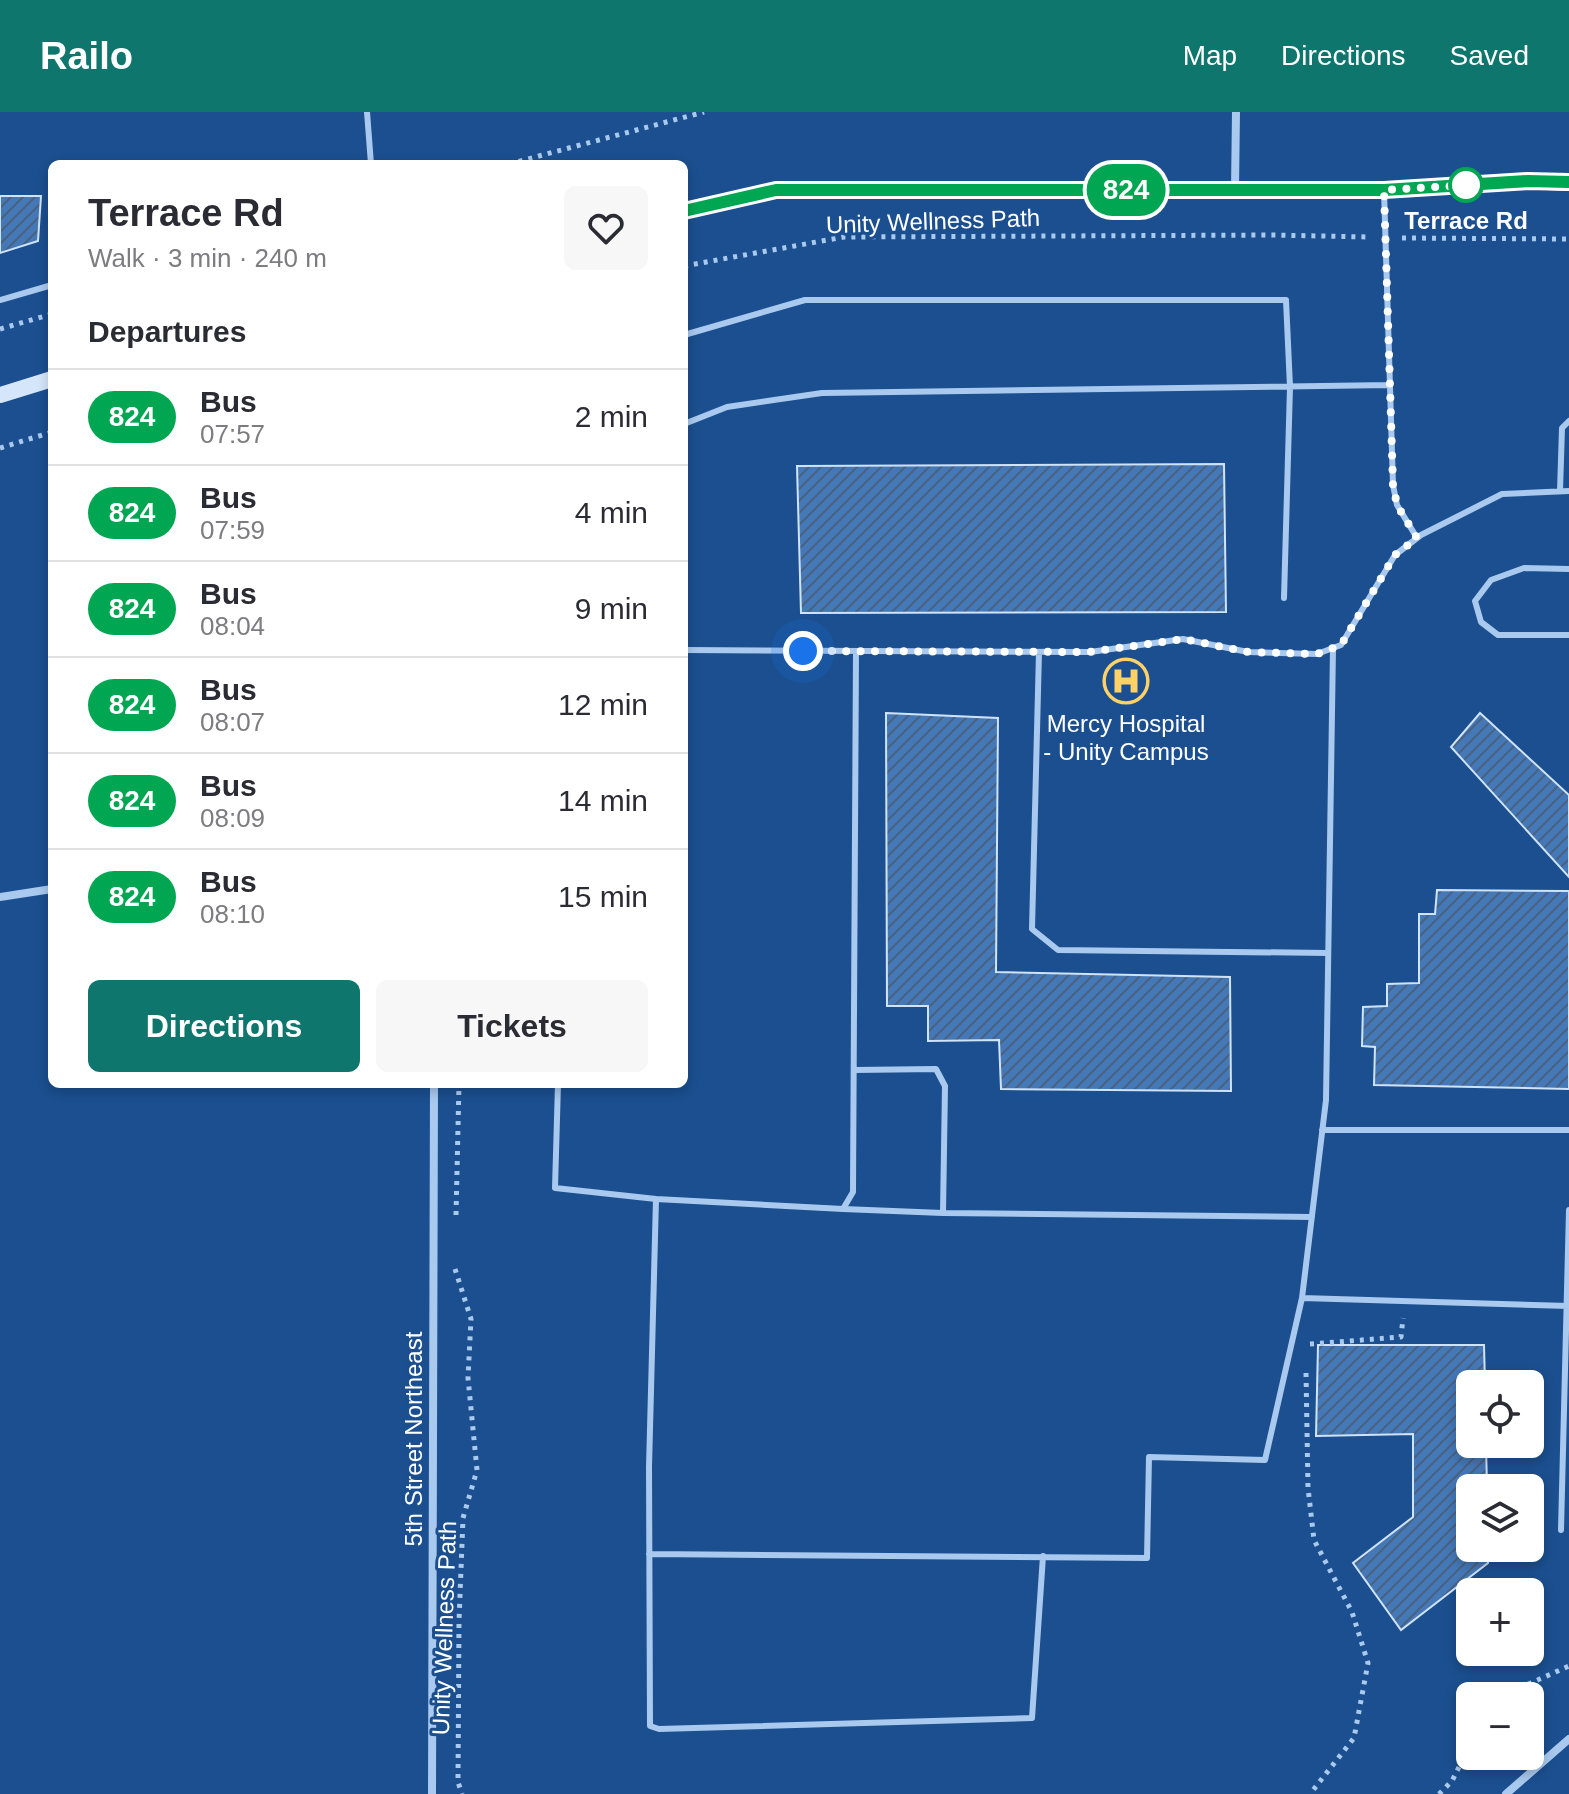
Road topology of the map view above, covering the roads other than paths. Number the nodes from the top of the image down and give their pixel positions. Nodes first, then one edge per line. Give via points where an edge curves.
1 (367, 112) edge
2 (1236, 112) edge
3 (371, 160) edge
4 (1569, 183) edge
5 (1235, 190) junction
6 (1384, 190) junction
7 (688, 210) edge
8 (48, 286) edge
9 (0, 300) edge
10 (688, 334) edge
11 (48, 380) edge
12 (1390, 385) junction
13 (1290, 387) junction
14 (0, 395) edge
15 (1569, 421) edge
16 (688, 422) edge
17 (1560, 491) junction
18 (1569, 491) edge
19 (1417, 538) junction
20 (1569, 569) edge
21 (1284, 598) dead end
22 (1569, 635) edge
23 (1333, 648) junction
24 (688, 650) edge
25 (856, 651) junction
26 (1039, 652) junction
27 (48, 890) edge
28 (0, 897) edge
29 (1328, 953) junction
30 (854, 1070) junction
31 (434, 1088) edge
32 (558, 1088) edge
33 (1322, 1130) junction
34 (1569, 1130) edge
35 (656, 1199) junction
36 (843, 1209) junction
37 (1569, 1210) edge
38 (943, 1213) junction
39 (1312, 1217) junction
40 (1569, 1218) edge
41 (1302, 1298) junction
42 (1568, 1306) edge
43 (1567, 1395) edge
44 (1561, 1530) dead end
45 (649, 1554) junction
46 (1043, 1556) junction
47 (1569, 1739) edge
48 (432, 1794) edge
49 (1506, 1794) edge

1 - 3 lane
2 - 5 street
4 - 6 street
5 - 6 street
5 - 7 street via 776,190
6 - 12 lane
8 - 9 lane
10 - 13 lane via 805,300 1286,300
11 - 14 street
12 - 13 lane
12 - 19 lane via 1393,485 1397,505
13 - 16 lane via 822,393 727,407
13 - 21 lane
15 - 17 lane via 1562,428
17 - 18 lane
17 - 19 lane via 1502,494
19 - 23 lane via 1395,555 1341,645
20 - 22 lane via 1524,568 1491,580 1475,601 1481,622 1498,635
23 - 26 lane via 1317,654 1248,652 1183,639 1090,652
23 - 29 lane
24 - 25 lane
25 - 26 lane
25 - 30 lane
26 - 29 lane via 1032,929 1058,950
27 - 28 street
29 - 33 lane
30 - 36 lane via 853,1192
30 - 38 lane via 936,1069 945,1086
31 - 48 street, 5th Street Northeast
32 - 35 lane via 555,1188
33 - 34 lane
33 - 39 lane
35 - 36 lane
35 - 45 lane
36 - 38 lane
37 - 40 lane
38 - 39 lane
39 - 41 lane
40 - 42 lane
41 - 42 lane
41 - 46 lane via 1265,1460 1149,1457 1147,1558
42 - 43 lane
43 - 44 lane
45 - 46 lane
45 - 46 lane via 650,1726 659,1729 1032,1718
47 - 49 street

